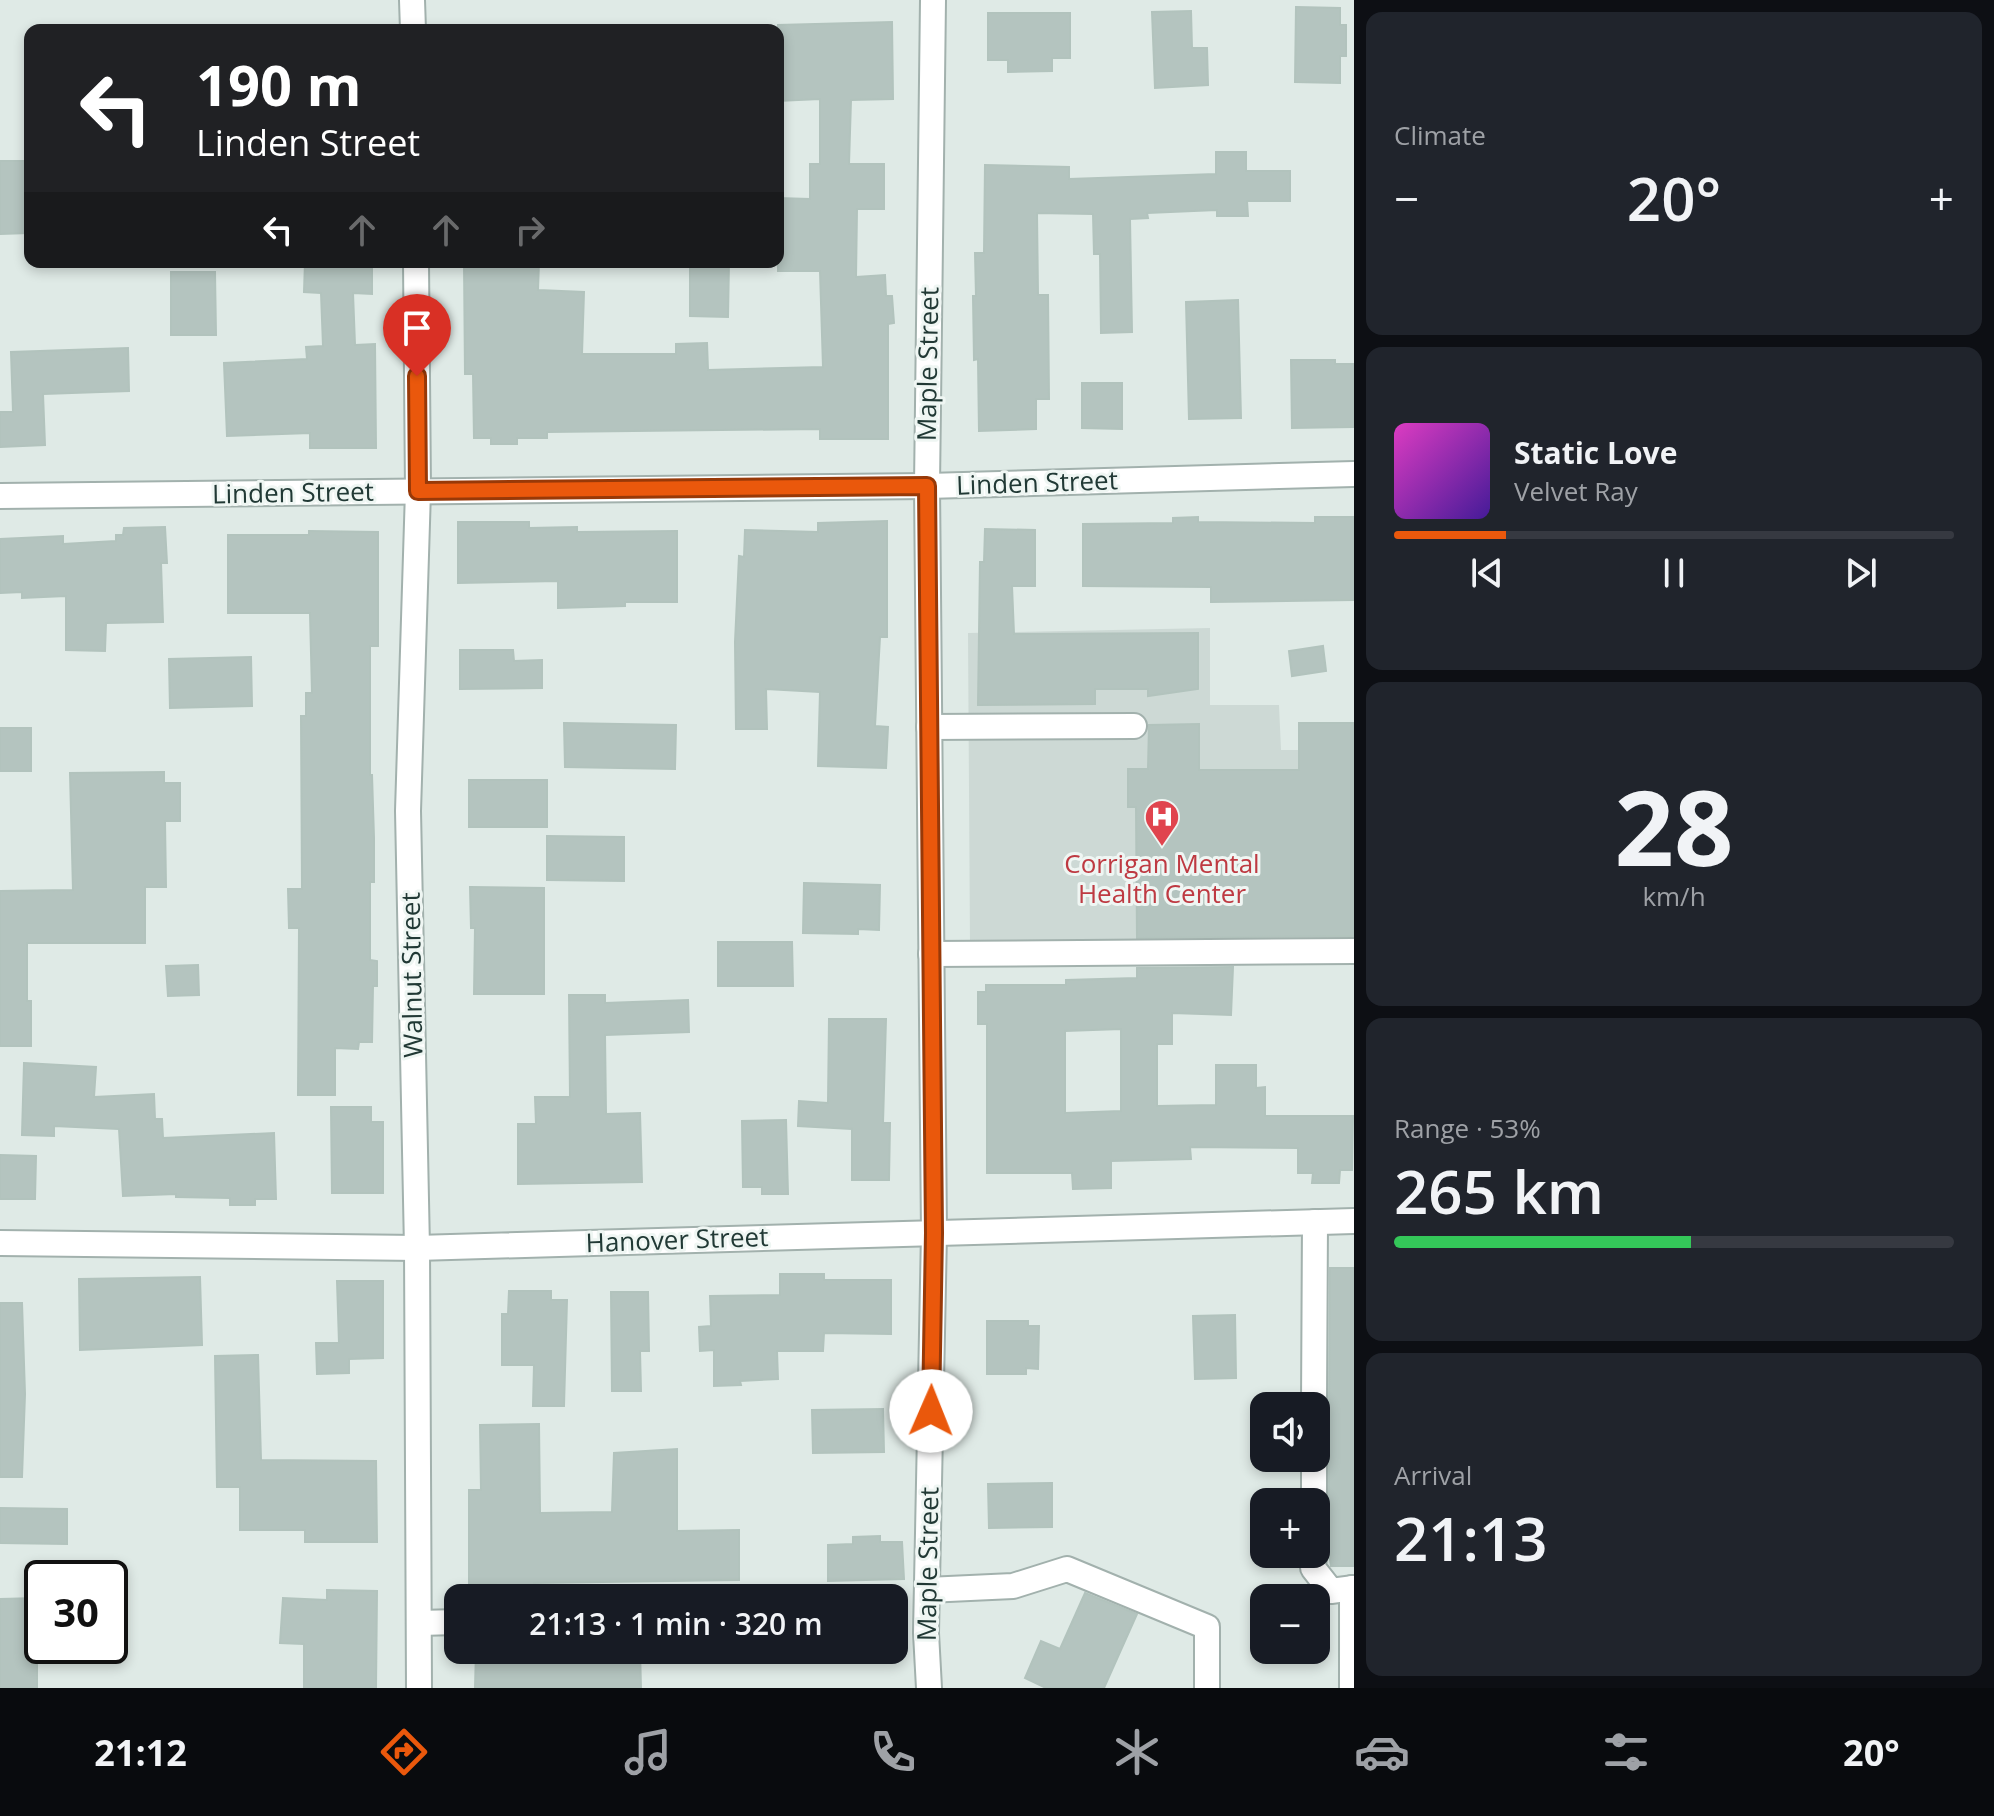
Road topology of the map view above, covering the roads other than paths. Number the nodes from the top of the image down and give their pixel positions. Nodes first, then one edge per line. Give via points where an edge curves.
1 (412, 0) edge
2 (933, 0) edge
3 (413, 24) edge
4 (416, 268) edge
5 (1354, 474) edge
6 (927, 486) junction
7 (418, 491) junction
8 (0, 496) edge
9 (1134, 726) dead end
10 (929, 727) junction
11 (1354, 951) edge
12 (931, 954) junction
13 (1354, 1221) edge
14 (1315, 1222) junction
15 (934, 1233) junction
16 (0, 1243) edge
17 (417, 1248) junction
18 (1314, 1392) edge
19 (1313, 1568) edge
20 (1353, 1588) edge
21 (927, 1590) junction
22 (444, 1622) edge
23 (419, 1623) junction
24 (419, 1688) edge
25 (929, 1688) edge
26 (1207, 1688) edge
27 (1352, 1688) edge

1 - 3 street
2 - 6 street, Maple Street
4 - 7 street, Walnut Street
5 - 6 street, Linden Street
6 - 7 street, Linden Street
6 - 10 street, Maple Street
7 - 8 street, Linden Street
7 - 17 street, Walnut Street via 408,811
9 - 10 street
10 - 12 street, Maple Street
11 - 12 street
12 - 15 street, Maple Street
13 - 14 street, Hanover Street
14 - 15 street, Hanover Street
14 - 18 street
15 - 17 street, Hanover Street
15 - 21 street, Maple Street
16 - 17 street, Hanover Street
17 - 23 street, Walnut Street
19 - 20 street via 1331,1591
20 - 27 street
21 - 25 street, Maple Street
21 - 26 street via 1013,1586 1067,1569 1207,1627
22 - 23 street
23 - 24 street, Walnut Street

